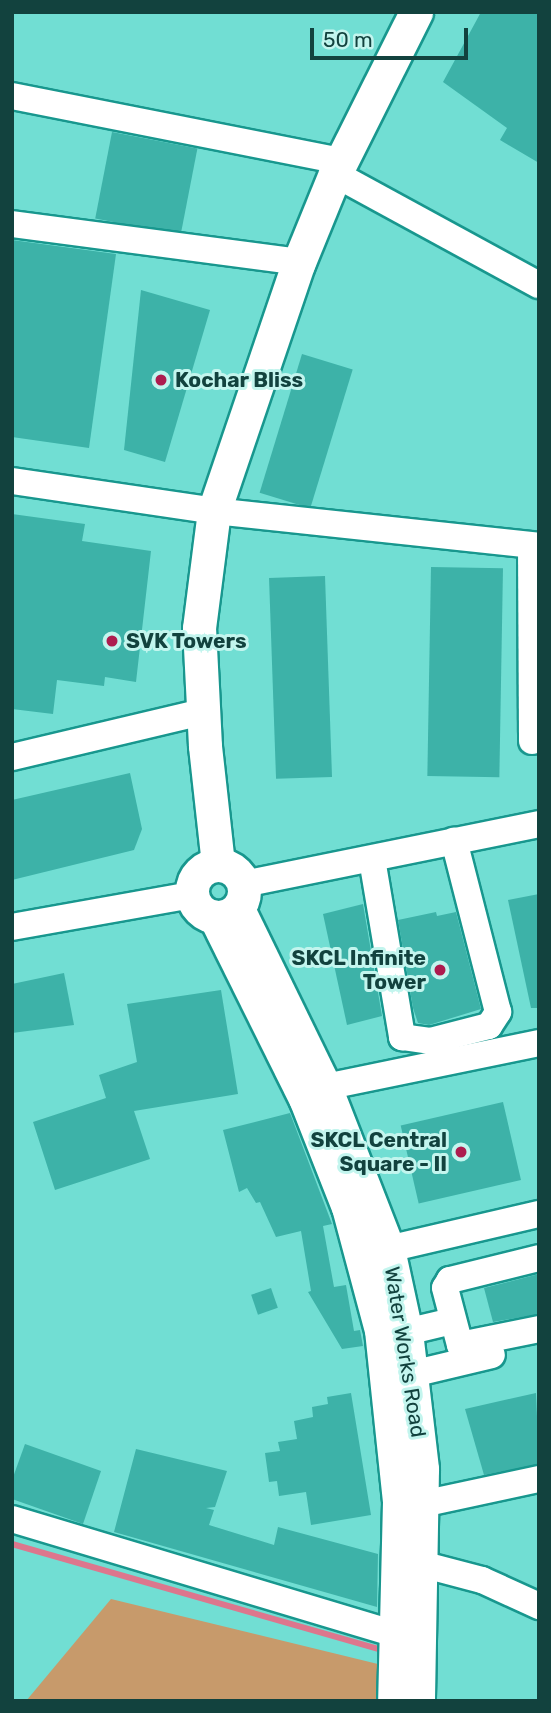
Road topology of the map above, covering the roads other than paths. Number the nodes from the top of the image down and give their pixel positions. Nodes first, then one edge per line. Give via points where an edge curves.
1 (416, 12) edge
2 (12, 96) edge
3 (338, 167) junction
4 (12, 224) edge
5 (299, 262) junction
6 (539, 285) edge
7 (12, 481) edge
8 (214, 511) junction
9 (535, 546) edge
10 (203, 712) junction
11 (532, 741) dead end
12 (12, 757) edge
13 (539, 824) edge
14 (454, 841) junction
15 (372, 859) junction
16 (222, 901) junction
17 (12, 927) edge
18 (539, 1043) edge
19 (325, 1087) junction
20 (360, 1203) junction
21 (539, 1214) edge
22 (388, 1250) junction
23 (539, 1258) edge
24 (452, 1321) junction
25 (539, 1329) edge
26 (406, 1332) junction
27 (539, 1345) edge
28 (412, 1374) junction
29 (539, 1479) edge
30 (422, 1504) junction
31 (12, 1519) edge
32 (407, 1560) junction
33 (539, 1606) edge
34 (403, 1667) edge

1 - 3 main road
2 - 3 street
3 - 5 main road
3 - 6 street
4 - 5 street
5 - 8 main road
7 - 8 street
8 - 9 street
8 - 10 main road via 199,628
9 - 11 street
10 - 12 street
10 - 16 main road via 218,864 235,870
13 - 14 street
14 - 15 street
14 - 15 street via 498,1012 489,1026 430,1041 402,1037
15 - 16 street
16 - 17 street
16 - 19 main road, Water Works Road
16 - 20 main road, Water Works Road via 306,1098
18 - 19 street
19 - 20 main road, Water Works Road
20 - 22 main road, Water Works Road
20 - 32 main road, Water Works Road via 387,1365
21 - 22 street
22 - 26 main road, Water Works Road
23 - 24 street via 447,1281
24 - 25 street via 458,1342 464,1346
24 - 26 street
26 - 28 main road, Water Works Road
27 - 28 street
28 - 30 main road, Water Works Road
29 - 30 street
30 - 32 main road, Water Works Road
31 - 34 street
32 - 33 street via 482,1580
32 - 34 main road, Water Works Road

